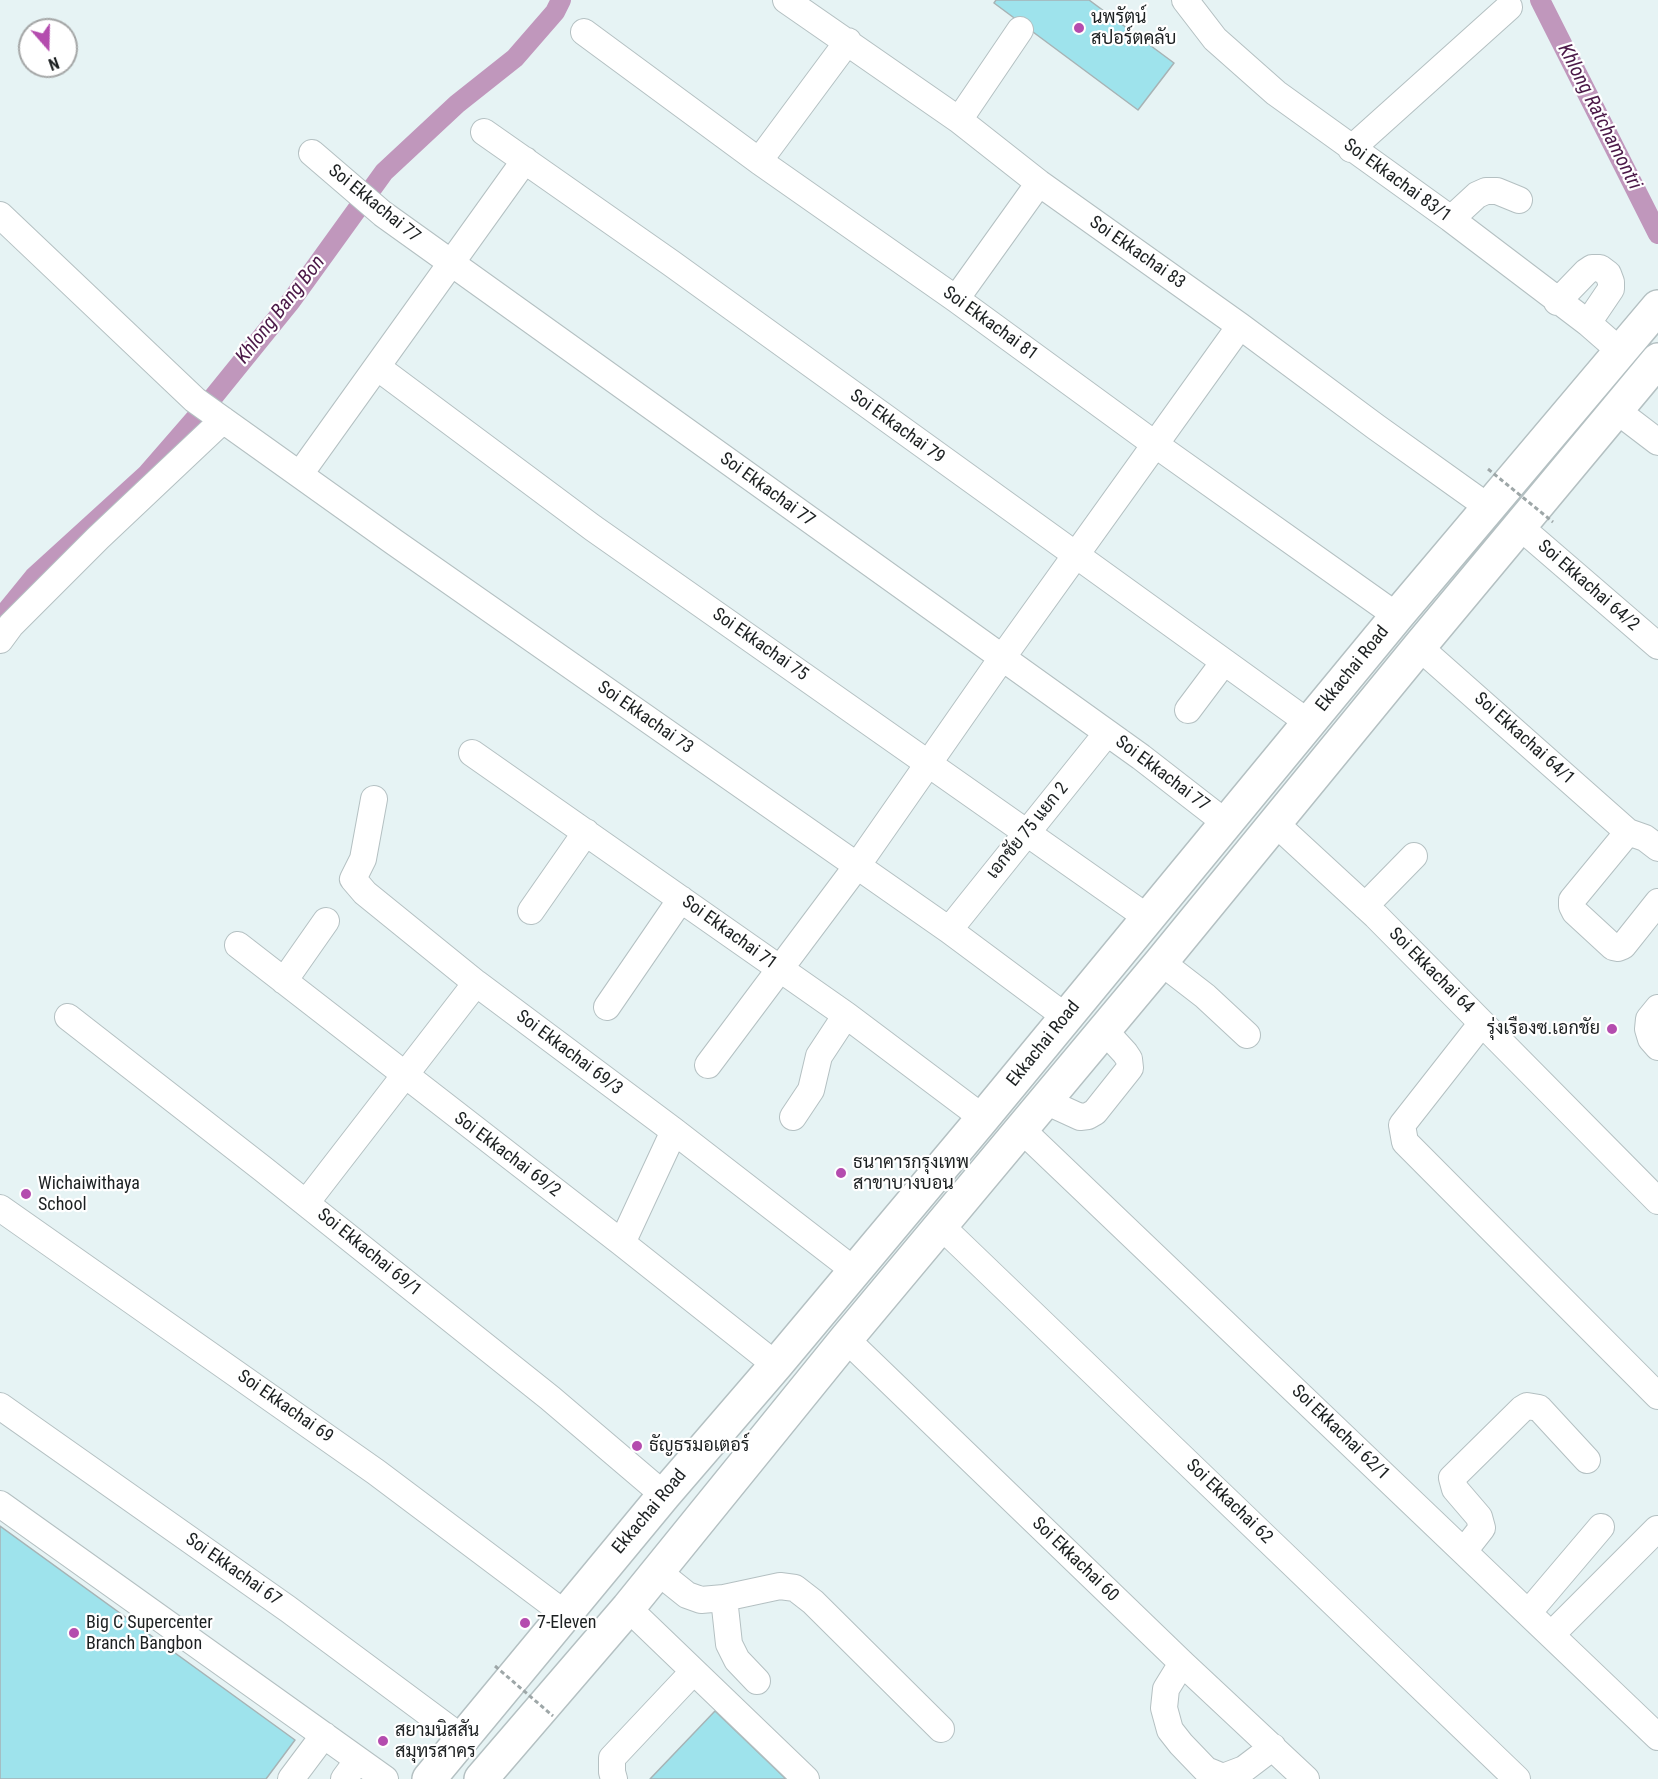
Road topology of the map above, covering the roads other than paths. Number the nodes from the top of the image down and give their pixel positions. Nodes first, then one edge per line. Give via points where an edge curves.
1 (786, 0) edge
2 (1185, 0) edge
3 (1509, 7) dead end
4 (1020, 30) dead end
5 (584, 32) dead end
6 (848, 41) junction
7 (959, 120) junction
8 (484, 132) dead end
9 (1351, 149) junction
10 (312, 153) dead end
11 (525, 160) junction
12 (759, 161) junction
13 (1039, 183) junction
14 (1519, 200) dead end
15 (0, 215) edge
16 (1451, 219) junction
17 (451, 264) junction
18 (956, 299) junction
19 (1557, 302) junction
20 (1658, 307) edge
21 (1588, 323) junction
22 (1240, 326) junction
23 (1620, 351) junction
24 (1658, 360) edge
25 (377, 367) junction
26 (1616, 410) junction
27 (224, 420) junction
28 (1658, 442) edge
29 (1156, 445) junction
30 (300, 474) junction
31 (1488, 507) junction
32 (1519, 526) junction
33 (1077, 555) junction
34 (1397, 616) junction
35 (0, 640) edge
36 (1658, 646) edge
37 (1419, 647) junction
38 (1002, 658) junction
39 (1224, 662) junction
40 (1188, 710) dead end
41 (1309, 723) junction
42 (1107, 733) junction
43 (472, 753) dead end
44 (930, 764) junction
45 (374, 799) dead end
46 (1226, 823) junction
47 (1275, 823) junction
48 (586, 832) junction
49 (1628, 832) junction
50 (1026, 834) junction
51 (1658, 848) edge
52 (1414, 856) dead end
53 (1193, 863) junction
54 (857, 866) junction
55 (1223, 886) junction
56 (681, 899) junction
57 (1658, 903) edge
58 (1365, 906) junction
59 (531, 911) dead end
60 (1148, 918) junction
61 (326, 921) dead end
62 (949, 930) junction
63 (238, 945) dead end
64 (1161, 962) junction
65 (778, 969) junction
66 (284, 981) junction
67 (476, 983) junction
68 (608, 1007) dead end
69 (1658, 1008) edge
70 (846, 1015) junction
71 (68, 1017) dead end
72 (1066, 1017) junction
73 (1482, 1023) junction
74 (1104, 1030) junction
75 (1247, 1035) dead end
76 (1658, 1047) edge
77 (708, 1065) dead end
78 (405, 1076) junction
79 (1045, 1101) junction
80 (793, 1118) dead end
81 (983, 1118) junction
82 (1022, 1129) junction
83 (674, 1131) junction
84 (1658, 1201) edge
85 (306, 1203) junction
86 (0, 1208) edge
87 (941, 1226) junction
88 (622, 1243) junction
89 (855, 1271) junction
90 (846, 1339) junction
91 (776, 1365) junction
92 (1658, 1396) edge
93 (0, 1406) edge
94 (1587, 1460) dead end
95 (664, 1495) junction
96 (0, 1504) edge
97 (1601, 1527) dead end
98 (1657, 1529) edge
99 (1464, 1551) junction
100 (657, 1571) junction
101 (724, 1598) junction
102 (627, 1608) junction
103 (1528, 1613) junction
104 (565, 1614) junction
105 (1551, 1635) junction
106 (1182, 1663) junction
107 (693, 1672) junction
108 (756, 1681) dead end
109 (941, 1729) dead end
110 (324, 1735) junction
111 (1658, 1737) edge
112 (463, 1738) junction
113 (1273, 1747) junction
114 (351, 1770) edge
115 (291, 1779) edge
116 (385, 1779) edge
117 (429, 1779) edge
118 (481, 1779) edge
119 (614, 1779) edge
120 (806, 1779) edge
121 (1306, 1779) edge
122 (1517, 1779) edge

1 - 6 street, Soi Ekkachai 83
2 - 9 street, Soi Ekkachai 83/1 via 1215,39 1267,85
3 - 9 street
4 - 7 street
5 - 12 street, Soi Ekkachai 81
6 - 7 street, Soi Ekkachai 83
6 - 12 street
7 - 13 street, Soi Ekkachai 83
8 - 11 street, Soi Ekkachai 79
9 - 16 street, Soi Ekkachai 83/1
10 - 17 street, Soi Ekkachai 77 via 383,214
11 - 17 street
11 - 33 street, Soi Ekkachai 79
12 - 18 street, Soi Ekkachai 81
13 - 18 street
13 - 22 street, Soi Ekkachai 83
14 - 16 street via 1486,191 1476,195
15 - 27 street, Soi Ekkachai 73 via 195,400
16 - 19 street, Soi Ekkachai 83/1
17 - 25 street
17 - 38 street, Soi Ekkachai 77
18 - 29 street, Soi Ekkachai 81
19 - 21 street, Soi Ekkachai 83/1
19 - 21 street via 1586,272 1600,268 1608,274 1611,289
20 - 23 main road, Ekkachai Road
21 - 23 street, Soi Ekkachai 83/1
22 - 29 street
22 - 31 street, Soi Ekkachai 83
23 - 31 main road, Ekkachai Road
24 - 26 main road, Ekkachai Road
25 - 30 street
25 - 44 street, Soi Ekkachai 75 via 593,528
26 - 28 street
26 - 32 main road, Ekkachai Road
27 - 30 street, Soi Ekkachai 73
27 - 35 street via 98,538
29 - 33 street
29 - 34 street, Soi Ekkachai 81
30 - 54 street, Soi Ekkachai 73
31 - 34 main road, Ekkachai Road
32 - 36 street, Soi Ekkachai 64/2
32 - 37 main road, Ekkachai Road
33 - 38 street
33 - 39 street, Soi Ekkachai 79
34 - 41 main road, Ekkachai Road
37 - 47 main road, Ekkachai Road
37 - 49 street, Soi Ekkachai 64/1
38 - 42 street, Soi Ekkachai 77
38 - 44 street
39 - 40 street
39 - 41 street, Soi Ekkachai 79
41 - 46 main road, Ekkachai Road
42 - 46 street, Soi Ekkachai 77
42 - 50 street, เอกชัย 75 แยก 2
43 - 48 street, Soi Ekkachai 71
44 - 50 street, Soi Ekkachai 75
44 - 54 street
45 - 67 street, Soi Ekkachai 69/3 via 367,843 354,881
46 - 53 main road, Ekkachai Road
47 - 55 main road, Ekkachai Road
47 - 58 street, Soi Ekkachai 64
48 - 56 street, Soi Ekkachai 71
48 - 59 street
49 - 51 street, Soi Ekkachai 64/1
49 - 57 street via 1572,900 1572,906 1618,948
50 - 60 street, Soi Ekkachai 75
50 - 62 street, เอกชัย 75 แยก 2
52 - 58 street
53 - 55 main road
53 - 60 main road, Ekkachai Road
54 - 62 street, Soi Ekkachai 73
54 - 65 street
55 - 64 main road, Ekkachai Road
56 - 65 street, Soi Ekkachai 71
56 - 68 street
58 - 73 street, Soi Ekkachai 64
60 - 72 main road, Ekkachai Road
61 - 66 street
62 - 72 street, Soi Ekkachai 73
63 - 66 street, Soi Ekkachai 69/2
64 - 74 main road, Ekkachai Road
64 - 75 street
65 - 70 street, Soi Ekkachai 71
65 - 77 street
66 - 78 street, Soi Ekkachai 69/2
67 - 78 street
67 - 83 street, Soi Ekkachai 69/3
69 - 76 street via 1649,1019 1648,1029
70 - 80 street via 819,1056 811,1090
70 - 81 street, Soi Ekkachai 71
71 - 85 street, Soi Ekkachai 69/1
72 - 81 main road, Ekkachai Road
73 - 84 street, Soi Ekkachai 64
73 - 92 street via 1402,1125 1405,1142
74 - 79 main road, Ekkachai Road
74 - 79 street via 1125,1053 1130,1068 1095,1112 1080,1117
78 - 85 street
78 - 88 street, Soi Ekkachai 69/2
79 - 82 main road, Ekkachai Road
81 - 89 main road, Ekkachai Road
82 - 87 main road, Ekkachai Road
82 - 99 street, Soi Ekkachai 62/1
83 - 88 street
83 - 89 street, Soi Ekkachai 69/3
85 - 95 street, Soi Ekkachai 69/1 via 550,1398
86 - 104 street, Soi Ekkachai 69 via 376,1472
87 - 90 main road, Ekkachai Road
87 - 122 street, Soi Ekkachai 62
88 - 91 street, Soi Ekkachai 69/2
89 - 91 main road, Ekkachai Road
90 - 100 main road, Ekkachai Road
90 - 106 street, Soi Ekkachai 60
91 - 95 main road, Ekkachai Road
93 - 112 street, Soi Ekkachai 67
94 - 99 street via 1539,1408 1527,1406 1452,1478 1455,1489 1479,1517 1482,1528
95 - 104 main road, Ekkachai Road
96 - 110 street
97 - 103 street
98 - 105 street
99 - 103 street, Soi Ekkachai 62/1
100 - 101 street via 687,1595 701,1600
100 - 102 main road, Ekkachai Road
101 - 108 street via 729,1644
101 - 109 street via 780,1586 795,1588
102 - 107 street
102 - 118 main road, Ekkachai Road
103 - 105 street, Soi Ekkachai 62/1
104 - 112 main road, Ekkachai Road
105 - 111 street, Soi Ekkachai 62/1
106 - 113 street, Soi Ekkachai 60
106 - 113 street via 1166,1689 1164,1708 1170,1730 1206,1770 1223,1777 1244,1769
107 - 119 street via 612,1758
107 - 120 street
110 - 114 street
110 - 115 street
112 - 117 main road, Ekkachai Road
113 - 121 street, Soi Ekkachai 60
114 - 116 street

